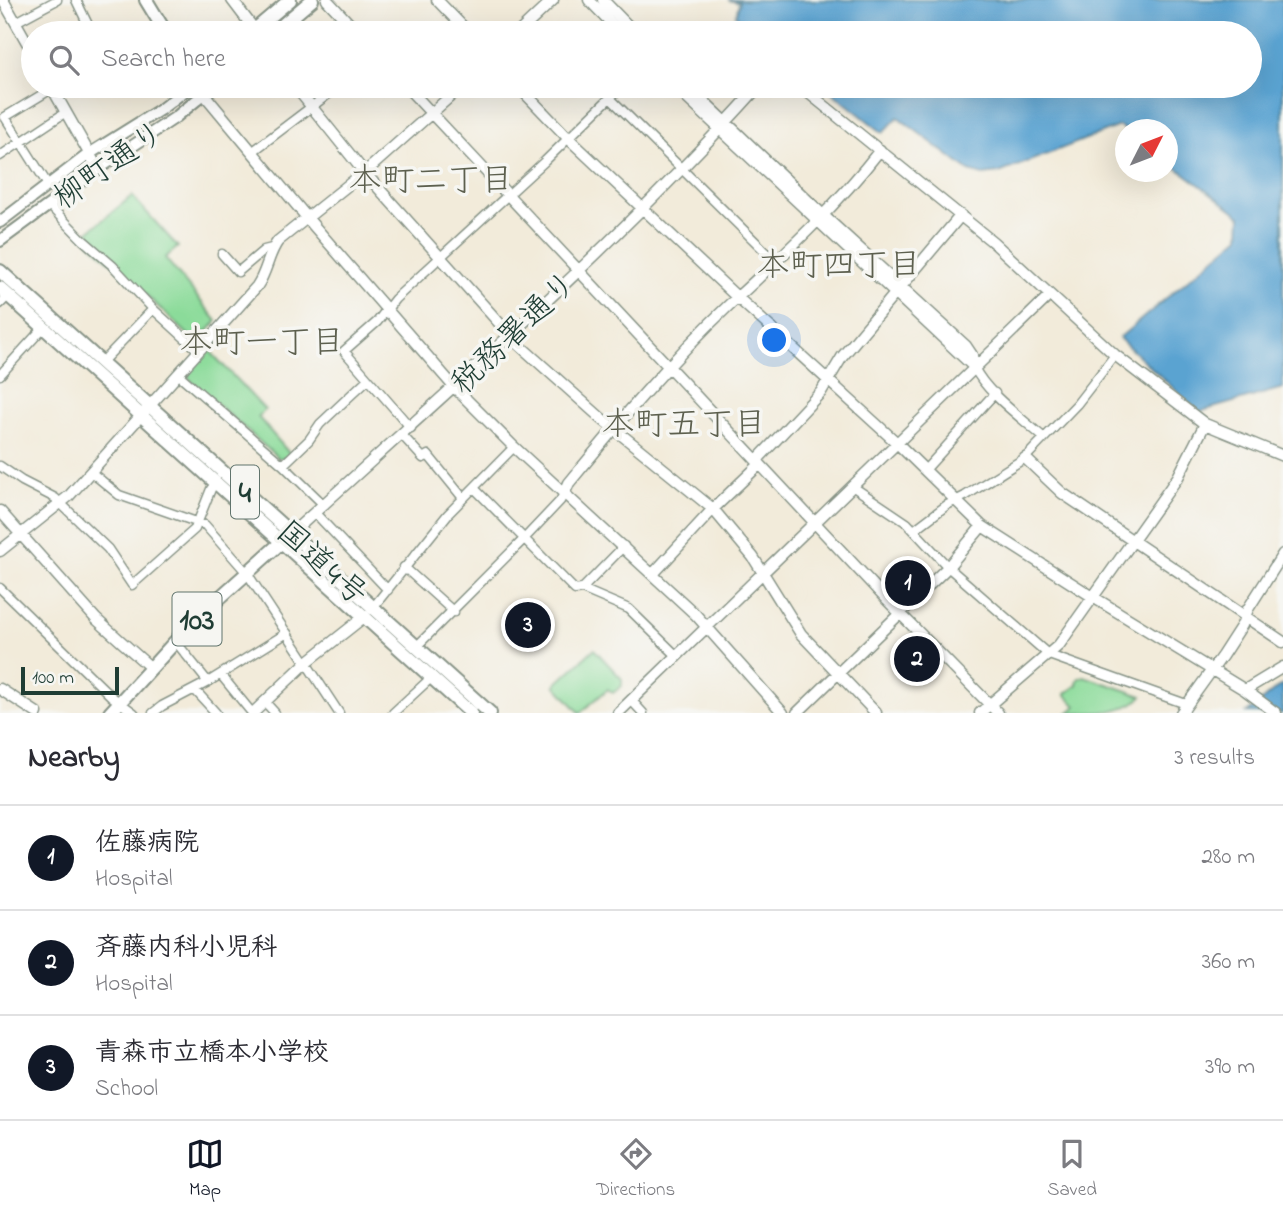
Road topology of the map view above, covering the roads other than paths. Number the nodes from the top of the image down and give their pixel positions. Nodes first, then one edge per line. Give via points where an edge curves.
1 (3, 0) edge
2 (57, 0) edge
3 (76, 0) edge
4 (146, 0) edge
5 (232, 0) edge
6 (290, 0) edge
7 (312, 0) edge
8 (327, 0) edge
9 (437, 0) edge
10 (553, 0) edge
11 (589, 0) edge
12 (603, 0) edge
13 (86, 21) edge
14 (159, 21) edge
15 (246, 21) edge
16 (266, 21) edge
17 (287, 21) edge
18 (347, 21) edge
19 (457, 21) edge
20 (531, 21) edge
21 (609, 21) edge
22 (623, 21) edge
23 (16, 22) junction
24 (21, 31) edge
25 (35, 98) edge
26 (58, 98) edge
27 (175, 98) edge
28 (195, 98) edge
29 (212, 98) edge
30 (304, 98) edge
31 (324, 98) edge
32 (417, 98) edge
33 (449, 98) edge
34 (530, 98) edge
35 (610, 98) joint
36 (688, 98) edge
37 (698, 98) edge
38 (748, 98) edge
39 (815, 98) edge
40 (312, 108) junction
41 (66, 112) junction
42 (431, 114) junction
43 (722, 126) junction
44 (569, 139) junction
45 (21, 142) junction
46 (880, 150) junction
47 (252, 152) junction
48 (89, 154) junction
49 (0, 156) edge
50 (681, 168) junction
51 (98, 169) junction
52 (364, 172) junction
53 (48, 185) junction
54 (508, 196) junction
55 (49, 205) junction
56 (642, 207) junction
57 (961, 215) junction
58 (307, 218) junction
59 (820, 219) junction
60 (0, 222) edge
61 (0, 241) edge
62 (272, 248) junction
63 (222, 254) dead end
64 (440, 258) junction
65 (776, 262) junction
66 (0, 271) edge
67 (578, 271) junction
68 (900, 290) junction
69 (1049, 295) junction
70 (3, 296) edge
71 (738, 298) junction
72 (153, 309) junction
73 (387, 310) junction
74 (43, 328) junction
75 (510, 336) junction
76 (199, 351) junction
77 (1115, 355) junction
78 (101, 363) junction
79 (670, 367) junction
80 (974, 367) junction
81 (178, 374) junction
82 (0, 375) edge
83 (368, 379) junction
84 (828, 379) junction
85 (455, 388) junction
86 (995, 393) junction
87 (145, 411) junction
88 (1205, 424) junction
89 (411, 428) junction
90 (613, 428) junction
91 (402, 435) junction
92 (1044, 438) junction
93 (897, 443) junction
94 (514, 447) junction
95 (1283, 456) edge
96 (1025, 458) junction
97 (759, 462) junction
98 (283, 465) junction
99 (0, 466) edge
100 (925, 470) junction
101 (90, 472) junction
102 (216, 483) junction
103 (852, 486) junction
104 (474, 488) junction
105 (565, 492) junction
106 (463, 498) junction
107 (957, 500) junction
108 (60, 504) junction
109 (324, 505) junction
110 (713, 509) junction
111 (0, 511) edge
112 (315, 513) junction
113 (198, 522) junction
114 (814, 522) junction
115 (982, 526) junction
116 (914, 530) junction
117 (22, 533) junction
118 (287, 538) junction
119 (524, 539) junction
120 (1131, 540) junction
121 (624, 546) junction
122 (0, 551) edge
123 (1283, 554) edge
124 (404, 567) junction
125 (948, 567) junction
126 (763, 571) junction
127 (247, 573) junction
128 (653, 574) junction
129 (0, 588) edge
130 (582, 589) junction
131 (388, 590) junction
132 (1093, 597) junction
133 (369, 612) junction
134 (454, 612) junction
135 (900, 613) junction
136 (1245, 616) junction
137 (708, 628) junction
138 (286, 633) junction
139 (1282, 640) edge
140 (176, 642) junction
141 (416, 647) junction
142 (1049, 655) junction
143 (677, 656) junction
144 (307, 662) junction
145 (1283, 667) edge
146 (151, 668) junction
147 (1211, 670) junction
148 (221, 674) junction
149 (838, 674) junction
150 (432, 677) junction
151 (208, 682) junction
152 (0, 689) edge
153 (195, 690) junction
154 (1245, 690) junction
155 (631, 700) junction
156 (120, 702) junction
157 (265, 702) junction
158 (994, 709) edge
159 (1184, 709) edge
160 (37, 713) edge
161 (110, 713) edge
162 (134, 713) edge
163 (153, 713) edge
164 (216, 713) edge
165 (253, 713) edge
166 (275, 713) edge
167 (339, 713) edge
168 (393, 713) edge
169 (471, 713) edge
170 (490, 713) edge
171 (618, 713) edge
172 (643, 713) edge
173 (783, 713) edge
174 (797, 713) edge
175 (876, 713) edge
176 (979, 713) edge
177 (1276, 713) edge

1 - 23 street
2 - 23 street
3 - 13 street
4 - 14 main road
5 - 15 street
6 - 16 main road
7 - 17 main road
8 - 18 street
9 - 19 street
10 - 20 street
11 - 21 street
12 - 22 street
23 - 24 street
25 - 45 street via 5,117
26 - 41 street
27 - 48 main road, 柳町通り
28 - 51 main road, 柳町通り via 176,117
29 - 47 street
30 - 40 street
31 - 40 street
32 - 42 street
33 - 42 street
34 - 44 street
35 - 44 street
35 - 50 street
36 - 43 street
37 - 43 street
38 - 43 street, 税務署通り
39 - 46 street
40 - 47 street
40 - 52 street
41 - 45 street
41 - 48 street
42 - 52 street
42 - 54 street
43 - 50 street, 税務署通り
43 - 59 street
44 - 54 street
44 - 56 street
45 - 49 street
45 - 53 street
46 - 57 street
46 - 59 street
47 - 58 street
48 - 51 street
48 - 53 main road, 柳町通り
50 - 56 street, 税務署通り
50 - 65 street
51 - 55 main road, 柳町通り
52 - 58 street
52 - 64 street
53 - 60 main road, 柳町通り
54 - 64 street
54 - 67 street
55 - 61 main road, 柳町通り
55 - 72 street
56 - 67 street, 税務署通り
56 - 71 street
57 - 68 street
57 - 69 street
58 - 62 street
58 - 73 street
59 - 65 street
59 - 68 street
62 - 63 street via 238,272
62 - 76 street via 263,278
64 - 73 street
64 - 75 street
65 - 71 street
66 - 78 main road, 国道4号 / 4
67 - 75 street, 税務署通り
67 - 79 street
68 - 80 street via 971,350
68 - 84 street
69 - 77 street
69 - 80 street
70 - 74 main road, 国道4号 / 4
71 - 79 street
71 - 84 street
72 - 76 street
72 - 78 street
73 - 83 street via 344,351
73 - 85 street
74 - 82 street
74 - 87 main road, 国道4号 / 4
75 - 85 street, 税務署通り
75 - 90 street
76 - 81 street
77 - 88 street
77 - 92 street
78 - 87 main road, 国道4号 / 4
79 - 90 street
79 - 97 street
80 - 86 street
80 - 93 street
81 - 87 street
81 - 98 street
83 - 89 street
83 - 98 street
84 - 93 street
84 - 97 street
85 - 89 street, 税務署通り
85 - 94 street
86 - 92 street
86 - 100 street
87 - 101 street
87 - 102 main road, 国道4号 / 4
87 - 118 main road, 国道4号 / 4
88 - 95 street
88 - 120 street via 1178,477
89 - 91 street, 税務署通り
90 - 105 street
90 - 110 street
91 - 106 street via 423,458 428,455
91 - 109 street, 税務署通り
92 - 96 street
93 - 100 street
93 - 103 street
94 - 104 street
94 - 105 street
96 - 107 street
96 - 120 street via 1062,494
97 - 110 street
97 - 114 street
98 - 109 street
99 - 108 street
100 - 107 street
101 - 108 street
101 - 113 street via 119,495
102 - 113 street
102 - 118 main road, 国道4号 / 4
103 - 114 street
103 - 116 street
104 - 106 street
104 - 119 street
105 - 119 street
105 - 121 street
106 - 124 street
107 - 115 street
107 - 116 street
108 - 113 street via 108,549 132,585
108 - 117 street
109 - 112 street, 税務署通り
110 - 126 street
110 - 128 street
111 - 117 street
112 - 118 street, 税務署通り
112 - 131 street
113 - 127 street
114 - 126 street
114 - 135 street
115 - 125 street
115 - 132 street
116 - 125 street
117 - 122 street
117 - 146 street via 96,619
118 - 127 main road, 103
118 - 133 main road, 国道4号 / 4
119 - 130 street via 575,590
119 - 134 street
120 - 132 street
120 - 136 street
121 - 128 street
121 - 130 street
123 - 136 street
124 - 131 street
124 - 134 street
125 - 135 street
125 - 142 street
126 - 137 street
126 - 149 street via 794,625
127 - 138 street
127 - 140 main road, 103
128 - 137 street
129 - 156 street
130 - 143 street via 629,609
131 - 133 street
132 - 142 street
132 - 147 street
133 - 141 main road, 国道4号 / 4
133 - 144 street
133 - 150 main road, 国道4号 / 4
134 - 141 street
135 - 149 street
135 - 158 street
136 - 139 street
136 - 147 street
137 - 143 street
137 - 173 street
138 - 144 street
138 - 148 street
140 - 146 main road, 103
140 - 151 street
141 - 170 main road, 国道4号 / 4
142 - 158 street
142 - 159 street
143 - 155 street
144 - 157 street
144 - 167 street
145 - 154 street
146 - 156 main road, 103
147 - 154 street
147 - 159 street
148 - 151 street
148 - 165 street
149 - 174 street
149 - 175 street
150 - 168 street
150 - 169 main road, 国道4号 / 4
151 - 153 street
152 - 160 street
153 - 163 street
153 - 164 street
154 - 177 street
155 - 171 street
155 - 172 street
156 - 161 main road, 103
156 - 162 street
157 - 165 street
157 - 166 street
158 - 176 street

